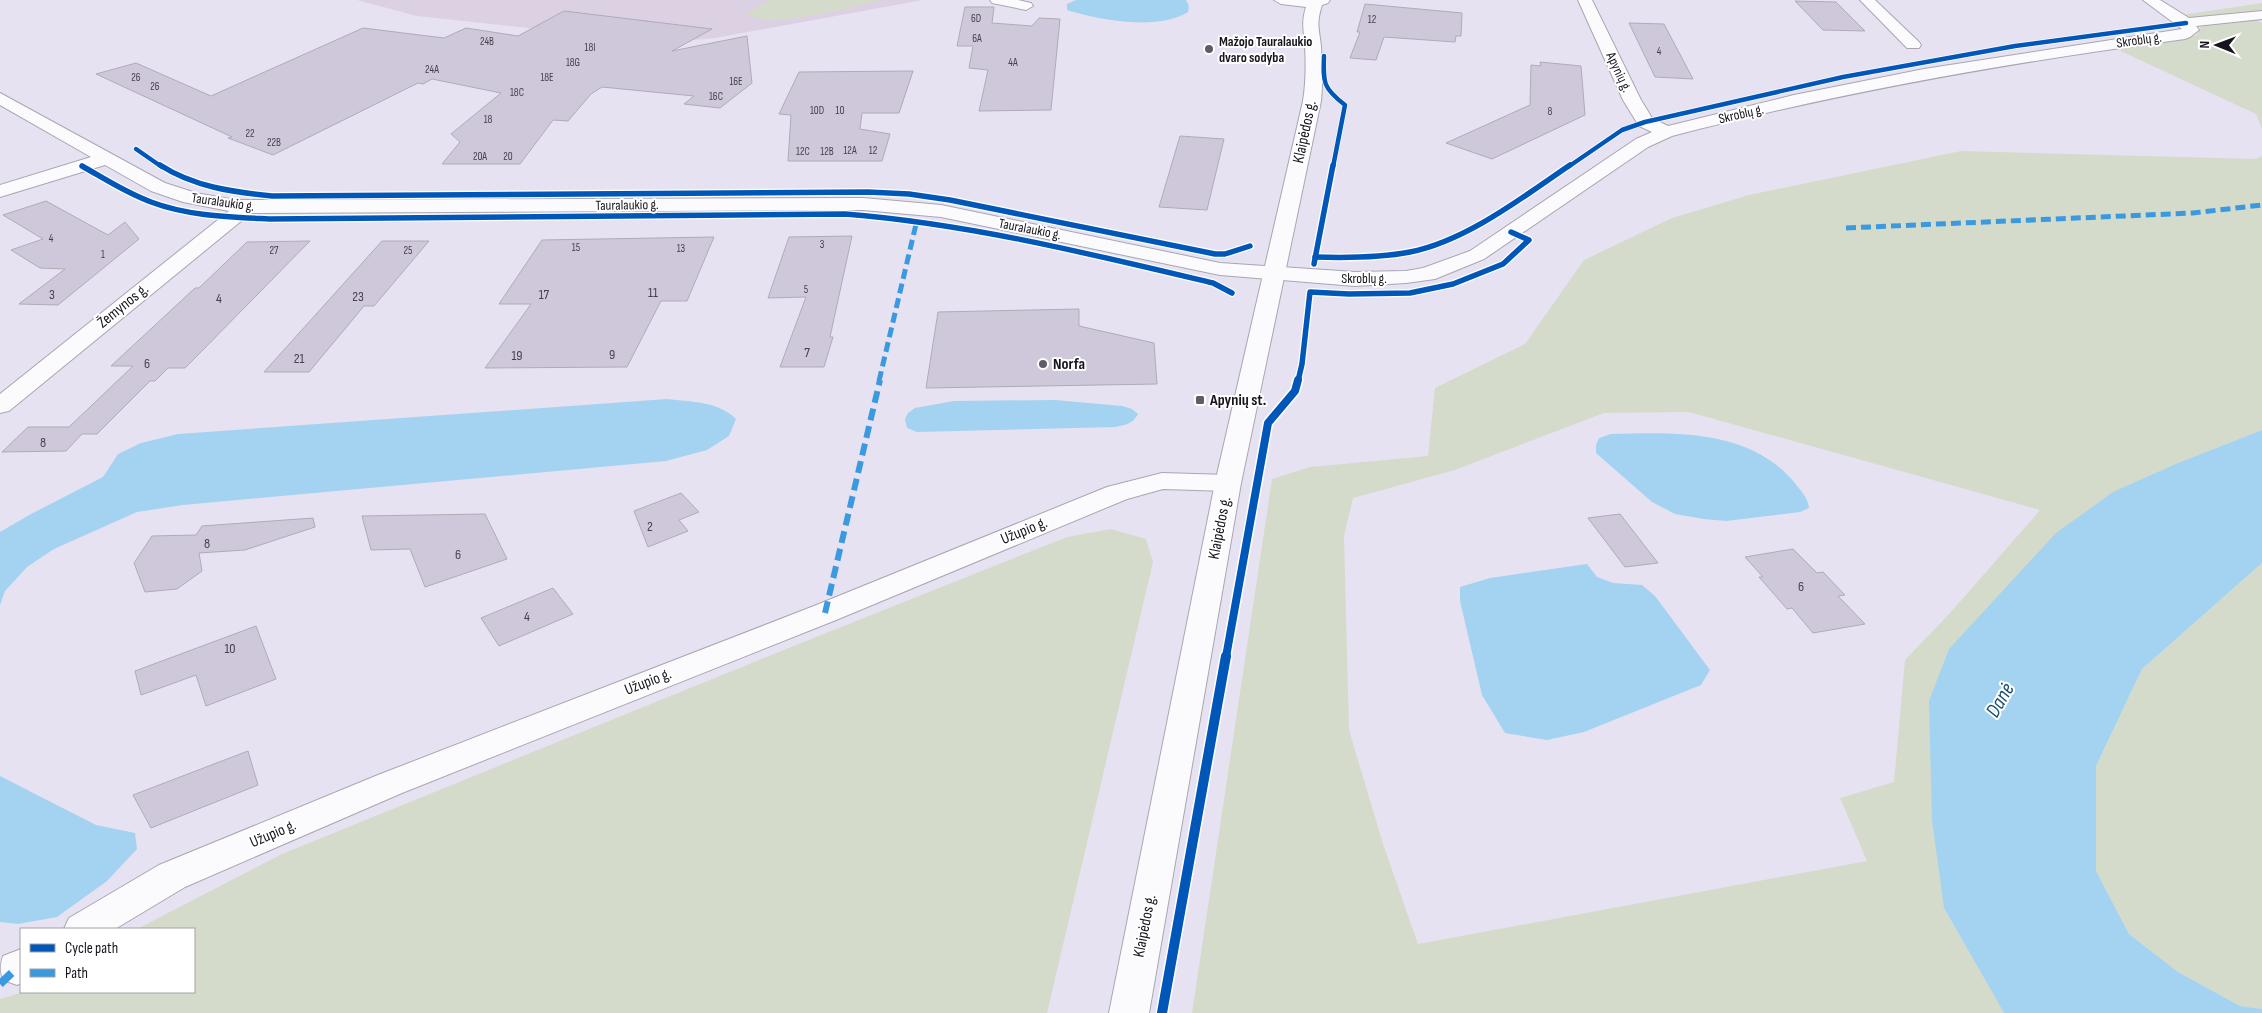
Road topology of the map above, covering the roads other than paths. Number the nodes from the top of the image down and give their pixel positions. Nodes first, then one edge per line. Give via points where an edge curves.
1 (997, 0) edge
2 (1586, 0) edge
3 (1867, 0) edge
4 (2150, 0) edge
5 (1284, 1) edge
6 (1319, 1) edge
7 (1026, 6) dead end
8 (2262, 15) edge
9 (2186, 23) junction
10 (1311, 33) junction
11 (1913, 44) dead end
12 (0, 98) edge
13 (1666, 132) junction
14 (108, 158) junction
15 (0, 191) edge
16 (246, 207) junction
17 (1274, 274) junction
18 (0, 406) edge
19 (1228, 483) junction
20 (85, 928) edge
21 (1129, 1013) edge

1 - 7 street
2 - 13 street, Apynių g. via 1645,122
3 - 11 street
4 - 9 street, Skroblų g.
5 - 6 street
5 - 10 street via 1299,10
6 - 10 street
8 - 9 street
9 - 13 street, Skroblų g. via 2191,30 2185,34 2061,50 1862,86
10 - 17 street, Klaipėdos g. via 1312,101
12 - 14 street, Tauralaukio g.
13 - 17 street, Skroblų g. via 1642,143 1477,255 1454,265 1406,277 1355,279
14 - 15 street
14 - 16 street, Tauralaukio g. via 158,187 181,196
16 - 17 street, Tauralaukio g. via 863,204 941,211 1220,269
16 - 18 street, Žemynos g.
17 - 19 street, Klaipėdos g.
19 - 20 street, Užupio g. via 1162,481 1117,493 825,613 390,784 172,876
19 - 21 street, Klaipėdos g.

